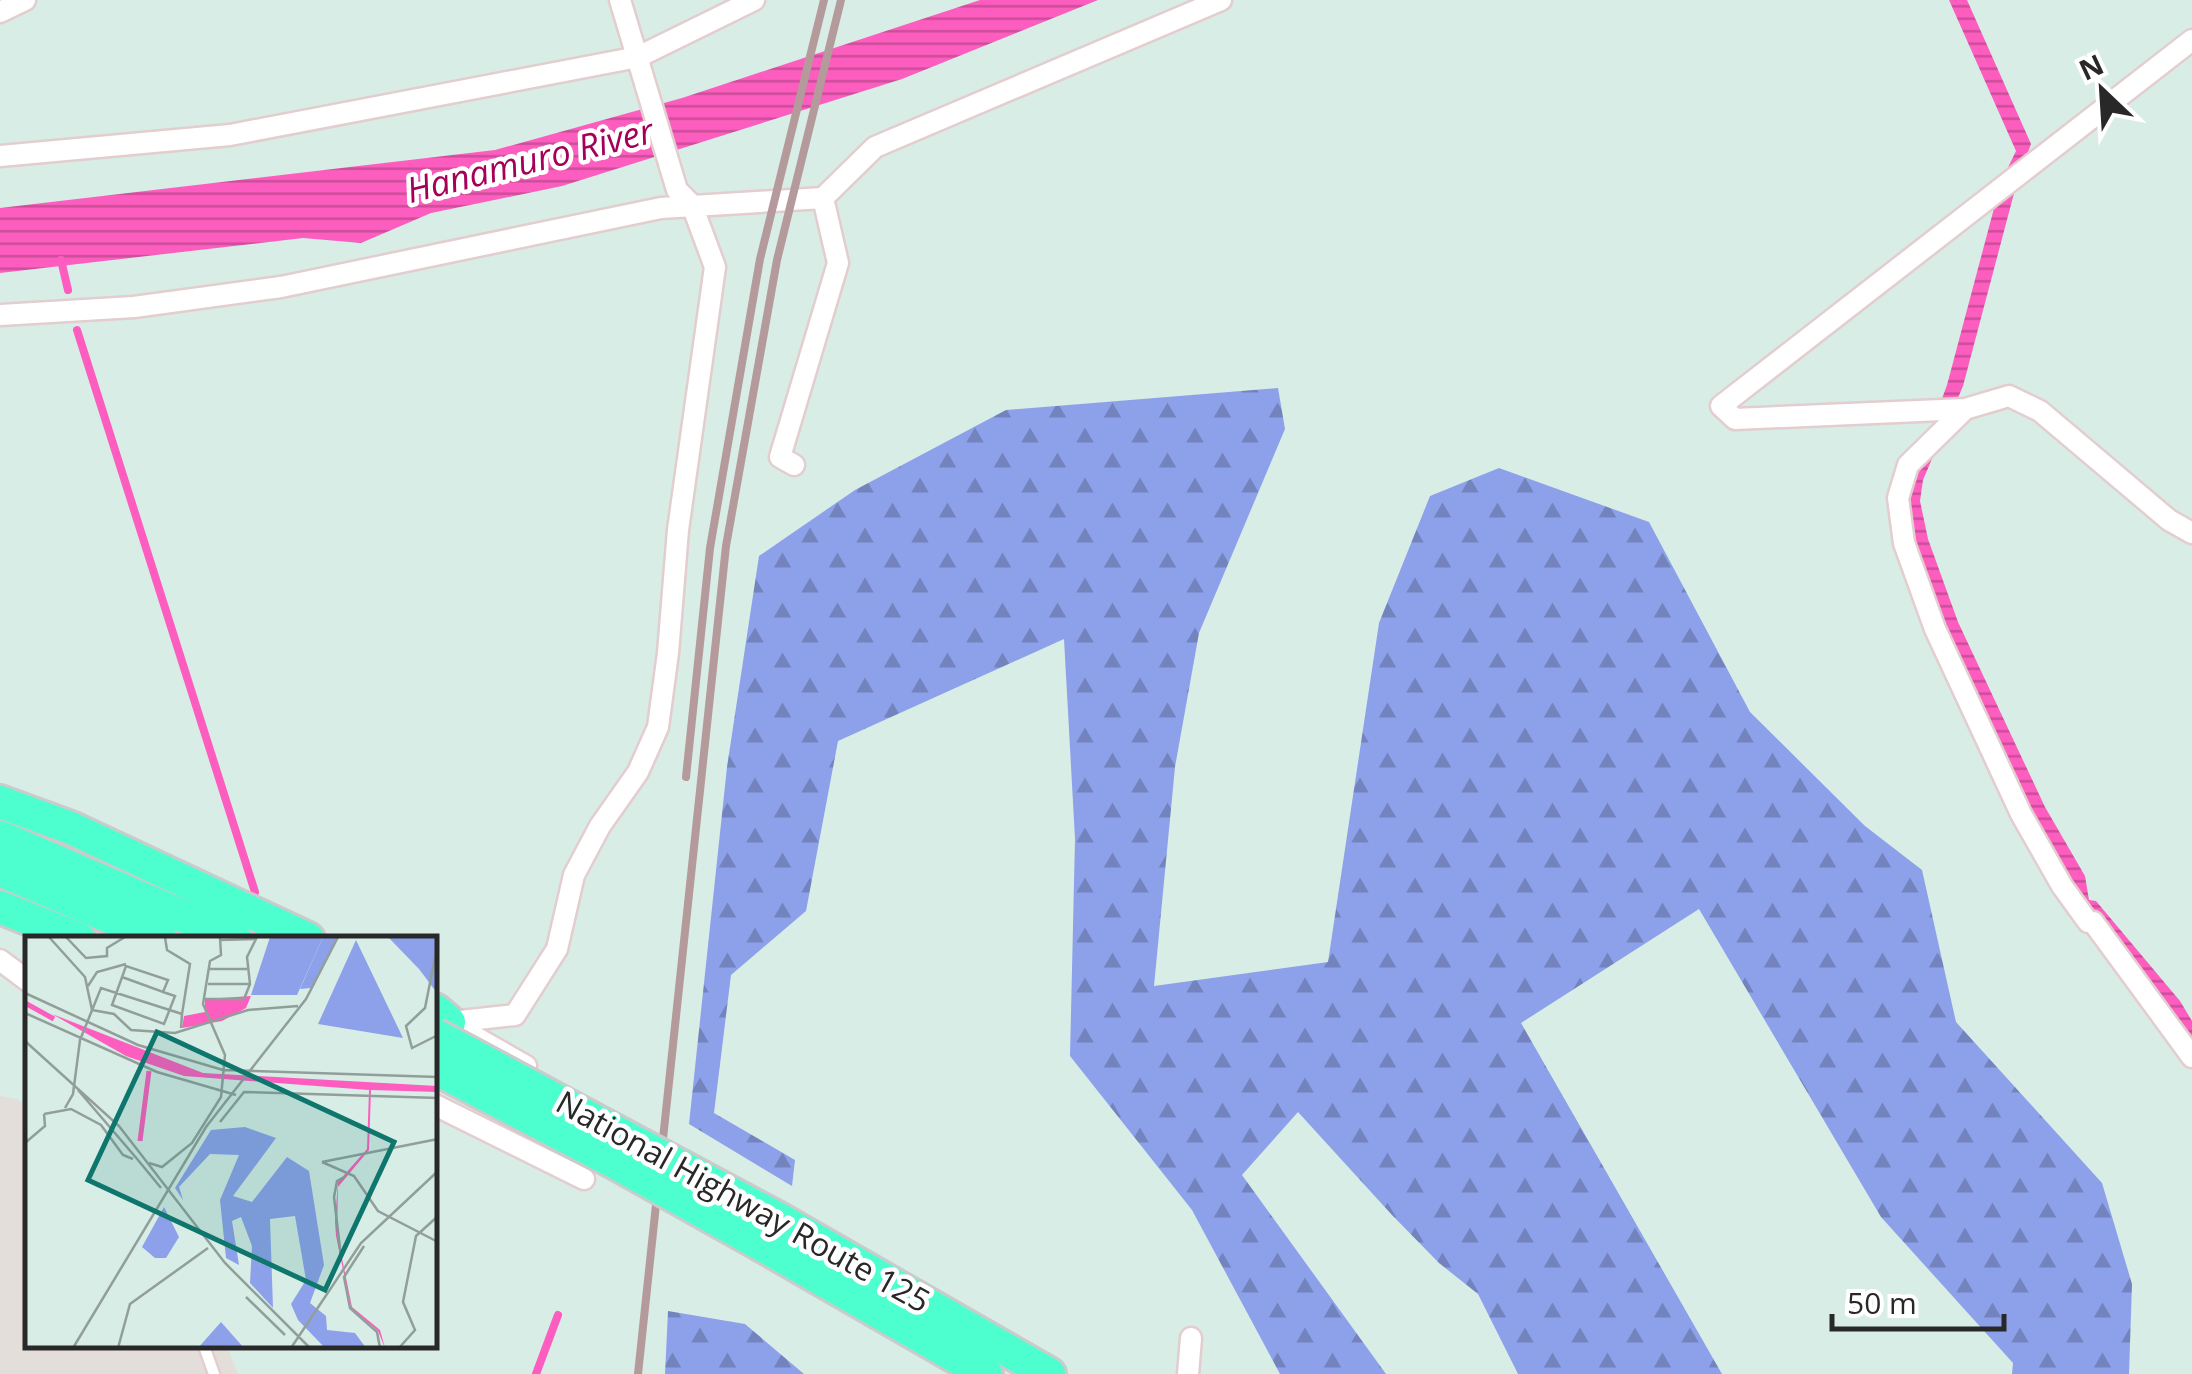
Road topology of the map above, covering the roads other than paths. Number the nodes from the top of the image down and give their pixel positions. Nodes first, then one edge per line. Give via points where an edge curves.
1 (25, 0) edge
2 (620, 0) edge
3 (754, 0) edge
4 (1220, 0) edge
5 (0, 12) edge
6 (2192, 40) edge
7 (640, 64) junction
8 (0, 156) edge
9 (684, 198) junction
10 (824, 198) junction
11 (0, 315) edge
12 (1965, 409) junction
13 (794, 464) dead end
14 (2192, 533) edge
15 (0, 802) edge
16 (0, 837) edge
17 (23, 868) edge
18 (0, 907) edge
19 (72, 936) edge
20 (155, 936) edge
21 (227, 936) edge
22 (302, 936) edge
23 (0, 960) edge
24 (25, 978) edge
25 (439, 1023) edge
26 (2192, 1057) edge
27 (438, 1070) edge
28 (545, 1077) dead end
29 (438, 1106) edge
30 (584, 1179) dead end
31 (769, 1232) junction
32 (1191, 1338) dead end
33 (205, 1349) edge
34 (214, 1374) edge
35 (986, 1374) edge
36 (1049, 1374) edge
37 (1188, 1374) edge

1 - 5 street
2 - 7 street
3 - 7 street
4 - 10 street via 875,147
6 - 12 street via 1721,406 1735,418
7 - 8 street via 230,135
7 - 9 street
9 - 10 street
9 - 11 street via 281,288
9 - 25 street via 715,267 658,727 574,874 557,949 515,1015
10 - 13 street via 838,263 780,457
12 - 14 street via 2008,396 2040,410
12 - 26 street via 1908,465 1898,498 1910,560 1935,630 2021,814 2054,872
15 - 22 highway via 71,828
16 - 17 highway
17 - 20 highway
17 - 21 highway
18 - 19 highway
23 - 24 street
25 - 28 street
25 - 31 highway, National Highway Route 125, bridge
27 - 31 highway, National Highway Route 125, bridge via 614,1162
29 - 30 street
31 - 35 highway, National Highway Route 125
31 - 36 highway, National Highway Route 125
32 - 37 street
33 - 34 lane

